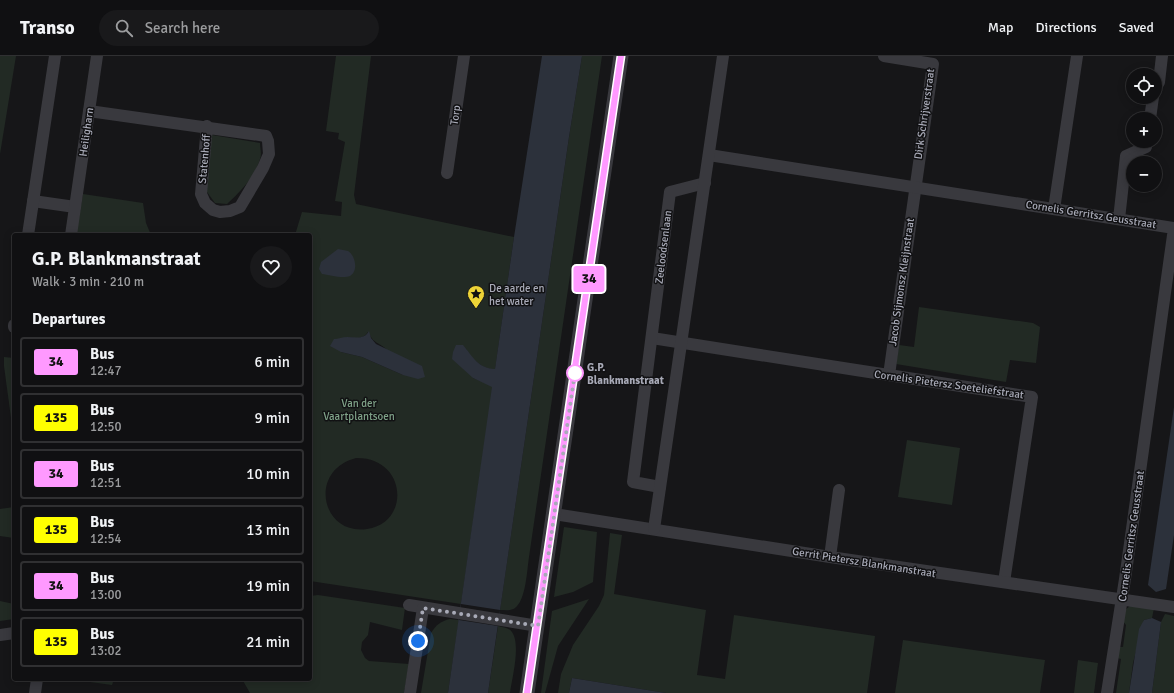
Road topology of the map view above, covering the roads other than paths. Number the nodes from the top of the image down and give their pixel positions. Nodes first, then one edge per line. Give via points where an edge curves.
1 (55, 56) edge
2 (97, 56) edge
3 (464, 56) edge
4 (622, 56) edge
5 (723, 56) edge
6 (884, 56) edge
7 (1077, 56) edge
8 (1162, 56) edge
9 (1161, 68) edge
10 (89, 111) junction
11 (207, 126) junction
12 (1146, 148) edge
13 (709, 155) junction
14 (447, 173) dead end
15 (705, 183) junction
16 (914, 188) junction
17 (33, 201) junction
18 (75, 207) junction
19 (1054, 209) junction
20 (1119, 218) junction
21 (28, 233) edge
22 (71, 233) edge
23 (652, 338) junction
24 (681, 342) junction
25 (888, 376) junction
26 (660, 487) junction
27 (839, 490) dead end
28 (554, 514) junction
29 (654, 529) junction
30 (830, 557) junction
31 (1004, 582) junction
32 (1122, 600) junction
33 (409, 605) dead end
34 (1174, 607) edge
35 (423, 608) junction
36 (538, 626) junction
37 (12, 633) edge
38 (0, 635) edge
39 (37, 681) edge
40 (35, 693) edge
41 (410, 693) edge
42 (527, 693) edge
43 (1107, 693) edge

1 - 17 street
2 - 10 street, Heiligharn
3 - 14 street, Torp
4 - 28 street
5 - 13 street
6 - 16 street, Dirk Schrijverstraat via 933,64
7 - 19 street
8 - 9 street
10 - 11 street, Statenhoff
10 - 18 street, Heiligharn
11 - 11 street, Statenhoff via 201,194 205,203 213,210 230,211 240,206 264,168 269,154 268,141 266,136
12 - 20 street via 1126,156
13 - 15 street
13 - 16 street, Cornelis Gerritsz Geusstraat
15 - 23 street, Zeeloodsenlaan via 670,192
15 - 24 street
16 - 19 street, Cornelis Gerritsz Geusstraat
16 - 25 street, Jacob Sijmonsz Kleijnstraat
17 - 18 street
17 - 21 street
18 - 22 street, Heiligharn
19 - 20 street, Cornelis Gerritsz Geusstraat
20 - 32 street, Cornelis Gerritsz Geusstraat via 1174,228
23 - 24 street
23 - 26 street, Zeeloodsenlaan via 633,482
24 - 25 street, Cornelis Pietersz Soeteliefstraat
24 - 26 street
25 - 31 street, Cornelis Pietersz Soeteliefstraat via 1032,397
26 - 29 street
27 - 30 street
28 - 29 street, Gerrit Pietersz Blankmanstraat
28 - 36 street
29 - 30 street, Gerrit Pietersz Blankmanstraat
30 - 31 street, Gerrit Pietersz Blankmanstraat
31 - 32 street, Gerrit Pietersz Blankmanstraat
32 - 34 street, Gerrit Pietersz Blankmanstraat
32 - 43 street, Cornelis Gerritsz Geusstraat
33 - 35 street
35 - 36 street
35 - 41 street
36 - 42 street
37 - 38 street
39 - 40 street

